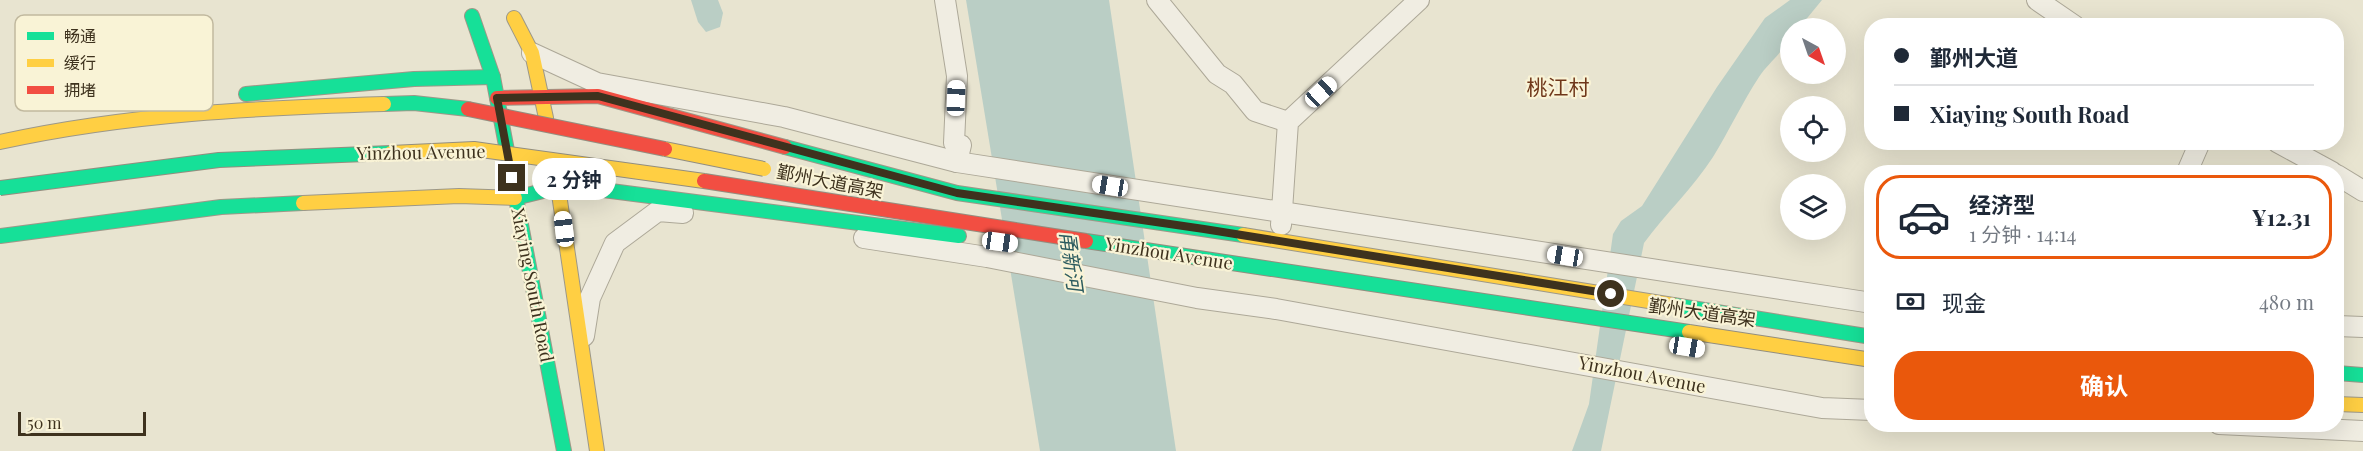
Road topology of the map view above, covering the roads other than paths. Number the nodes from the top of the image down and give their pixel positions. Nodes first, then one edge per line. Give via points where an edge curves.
1 (945, 0) edge
2 (1157, 0) edge
3 (1419, 0) edge
4 (2037, 0) edge
5 (472, 16) dead end
6 (514, 18) dead end
7 (2063, 18) edge
8 (532, 52) junction
9 (493, 77) junction
10 (497, 98) junction
11 (542, 98) junction
12 (213, 99) edge
13 (120, 111) edge
14 (1288, 123) junction
15 (11, 125) dead end
16 (0, 142) edge
17 (2197, 150) edge
18 (2292, 150) edge
19 (957, 162) junction
20 (2190, 165) edge
21 (2319, 165) edge
22 (781, 172) dead end
23 (2344, 179) edge
24 (559, 188) junction
25 (0, 189) edge
26 (2363, 190) edge
27 (515, 198) junction
28 (932, 202) dead end
29 (1281, 212) junction
30 (0, 236) edge
31 (977, 239) dead end
32 (1280, 241) junction
33 (1001, 242) dead end
34 (1864, 302) edge
35 (1542, 324) dead end
36 (2344, 326) edge
37 (2363, 327) edge
38 (1864, 336) edge
39 (1864, 336) edge
40 (580, 355) junction
41 (1864, 359) edge
42 (2344, 363) edge
43 (2363, 364) edge
44 (2344, 374) edge
45 (2363, 375) edge
46 (2344, 404) edge
47 (2363, 405) edge
48 (1864, 410) edge
49 (2344, 429) edge
50 (2363, 430) edge
51 (564, 451) edge
52 (597, 451) edge

1 - 19 street via 957,76 954,143 961,145
2 - 14 street via 1218,74 1233,84 1255,111
3 - 14 street
4 - 7 street
5 - 9 main road, Xiaying South Road
6 - 8 main road, Xiaying South Road
8 - 11 main road, Xiaying South Road
8 - 19 street via 597,83 784,117
9 - 10 main road, Xiaying South Road
9 - 12 main road via 414,79
10 - 11 main road
10 - 27 main road, Xiaying South Road
11 - 24 main road, Xiaying South Road
11 - 32 main road via 598,96 957,193
13 - 15 main road
14 - 29 street
16 - 22 main road, 鄞州大道高架, bridge via 68,128 236,110 414,103 468,110
17 - 20 street
18 - 21 street
19 - 29 street
23 - 26 street
24 - 27 main road
24 - 31 main road via 603,190
24 - 40 main road, Xiaying South Road
25 - 41 main road, Yinzhou Avenue, bridge via 219,160 474,149 663,174
27 - 30 main road via 459,196 220,207
27 - 51 main road, Xiaying South Road
28 - 38 main road, 鄞州大道高架
29 - 32 street
29 - 34 street
32 - 39 main road
33 - 35 main road, Yinzhou Avenue
36 - 37 street
40 - 48 street, Yinzhou Avenue via 590,298 615,243 658,211 704,214 987,257 1822,408
40 - 52 main road, Xiaying South Road
42 - 43 main road
44 - 45 main road
46 - 47 main road
49 - 50 street

